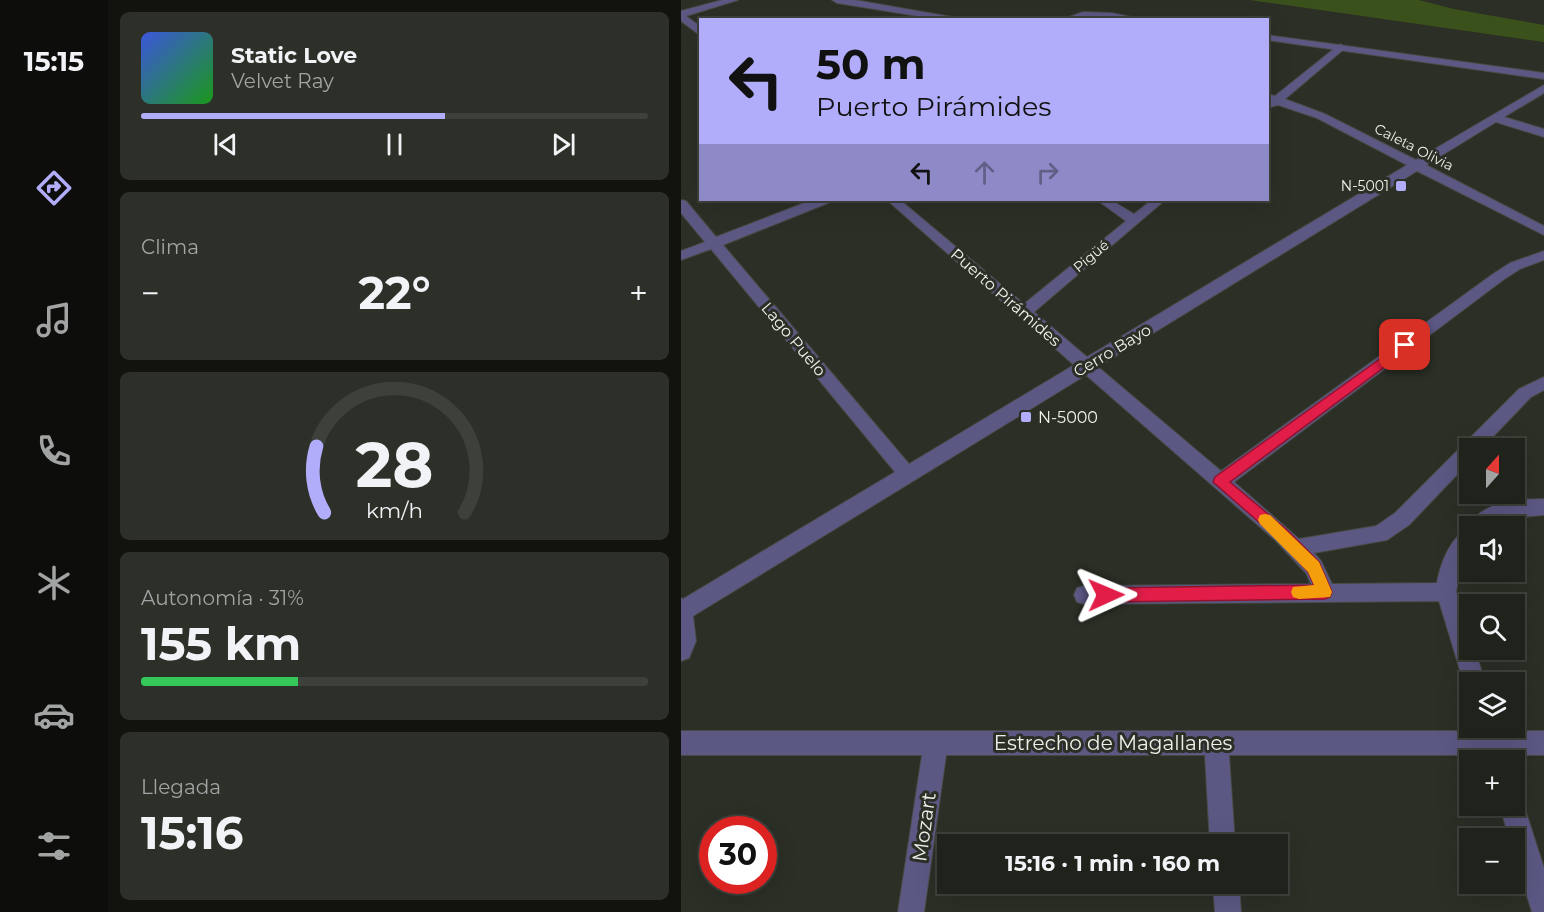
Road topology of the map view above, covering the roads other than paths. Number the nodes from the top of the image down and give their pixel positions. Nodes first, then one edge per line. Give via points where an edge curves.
1 (733, 0) edge
2 (837, 0) edge
3 (681, 3) edge
4 (695, 10) junction
5 (681, 15) edge
6 (950, 18) edge
7 (1068, 18) edge
8 (1127, 18) edge
9 (699, 31) edge
10 (1269, 37) edge
11 (1340, 47) junction
12 (1544, 76) edge
13 (1544, 88) edge
14 (1273, 98) edge
15 (1495, 118) junction
16 (1544, 133) edge
17 (1417, 165) junction
18 (820, 201) edge
19 (894, 201) edge
20 (1105, 201) edge
21 (1158, 201) edge
22 (682, 207) edge
23 (1134, 220) junction
24 (1544, 231) edge
25 (713, 243) junction
26 (1544, 255) edge
27 (681, 256) edge
28 (1024, 312) junction
29 (1086, 366) junction
30 (1544, 383) edge
31 (1482, 438) edge
32 (1459, 461) edge
33 (907, 474) junction
34 (1220, 482) junction
35 (1544, 507) edge
36 (1492, 516) edge
37 (1295, 548) junction
38 (1459, 552) edge
39 (1325, 592) junction
40 (1446, 592) junction
41 (1084, 595) dead end
42 (682, 610) edge
43 (681, 651) edge
44 (1471, 672) edge
45 (936, 742) junction
46 (681, 743) edge
47 (1544, 743) edge
48 (1216, 744) junction
49 (1493, 744) edge
50 (1515, 816) edge
51 (1222, 834) edge
52 (1227, 894) edge
53 (1544, 909) edge
54 (911, 912) edge
55 (1228, 912) edge

1 - 4 street
2 - 6 street
3 - 4 street
4 - 5 street
5 - 9 street
7 - 8 lane via 1092,13
10 - 11 lane
11 - 12 lane
11 - 14 street
13 - 15 street, Cerro Bayo
14 - 17 street, Caleta Olivia via 1321,116
15 - 16 street
15 - 17 street, Cerro Bayo
17 - 24 street, Caleta Olivia
17 - 29 street, Cerro Bayo
18 - 25 street
19 - 28 street, Puerto Pirámides
20 - 23 street
21 - 23 street, Pigüé
22 - 25 street, Lago Puelo
23 - 28 street, Pigüé
25 - 27 street
25 - 33 street, Lago Puelo
26 - 34 street via 1499,277
28 - 29 street, Puerto Pirámides
29 - 33 street, Cerro Bayo
29 - 34 street, Puerto Pirámides
30 - 31 street via 1525,393
32 - 37 street via 1402,519 1380,534
33 - 42 street, Cerro Bayo
34 - 37 street, Puerto Pirámides
35 - 36 street via 1519,507
37 - 39 street, Puerto Pirámides via 1314,567
38 - 40 street via 1450,565
39 - 40 street
39 - 41 street
40 - 44 street
42 - 43 street via 685,641
45 - 46 street, Estrecho de Magallanes
45 - 48 street, Estrecho de Magallanes
45 - 54 street, Mozart
47 - 49 street, Estrecho de Magallanes
48 - 49 street, Estrecho de Magallanes
48 - 51 street
50 - 53 street
52 - 55 street

